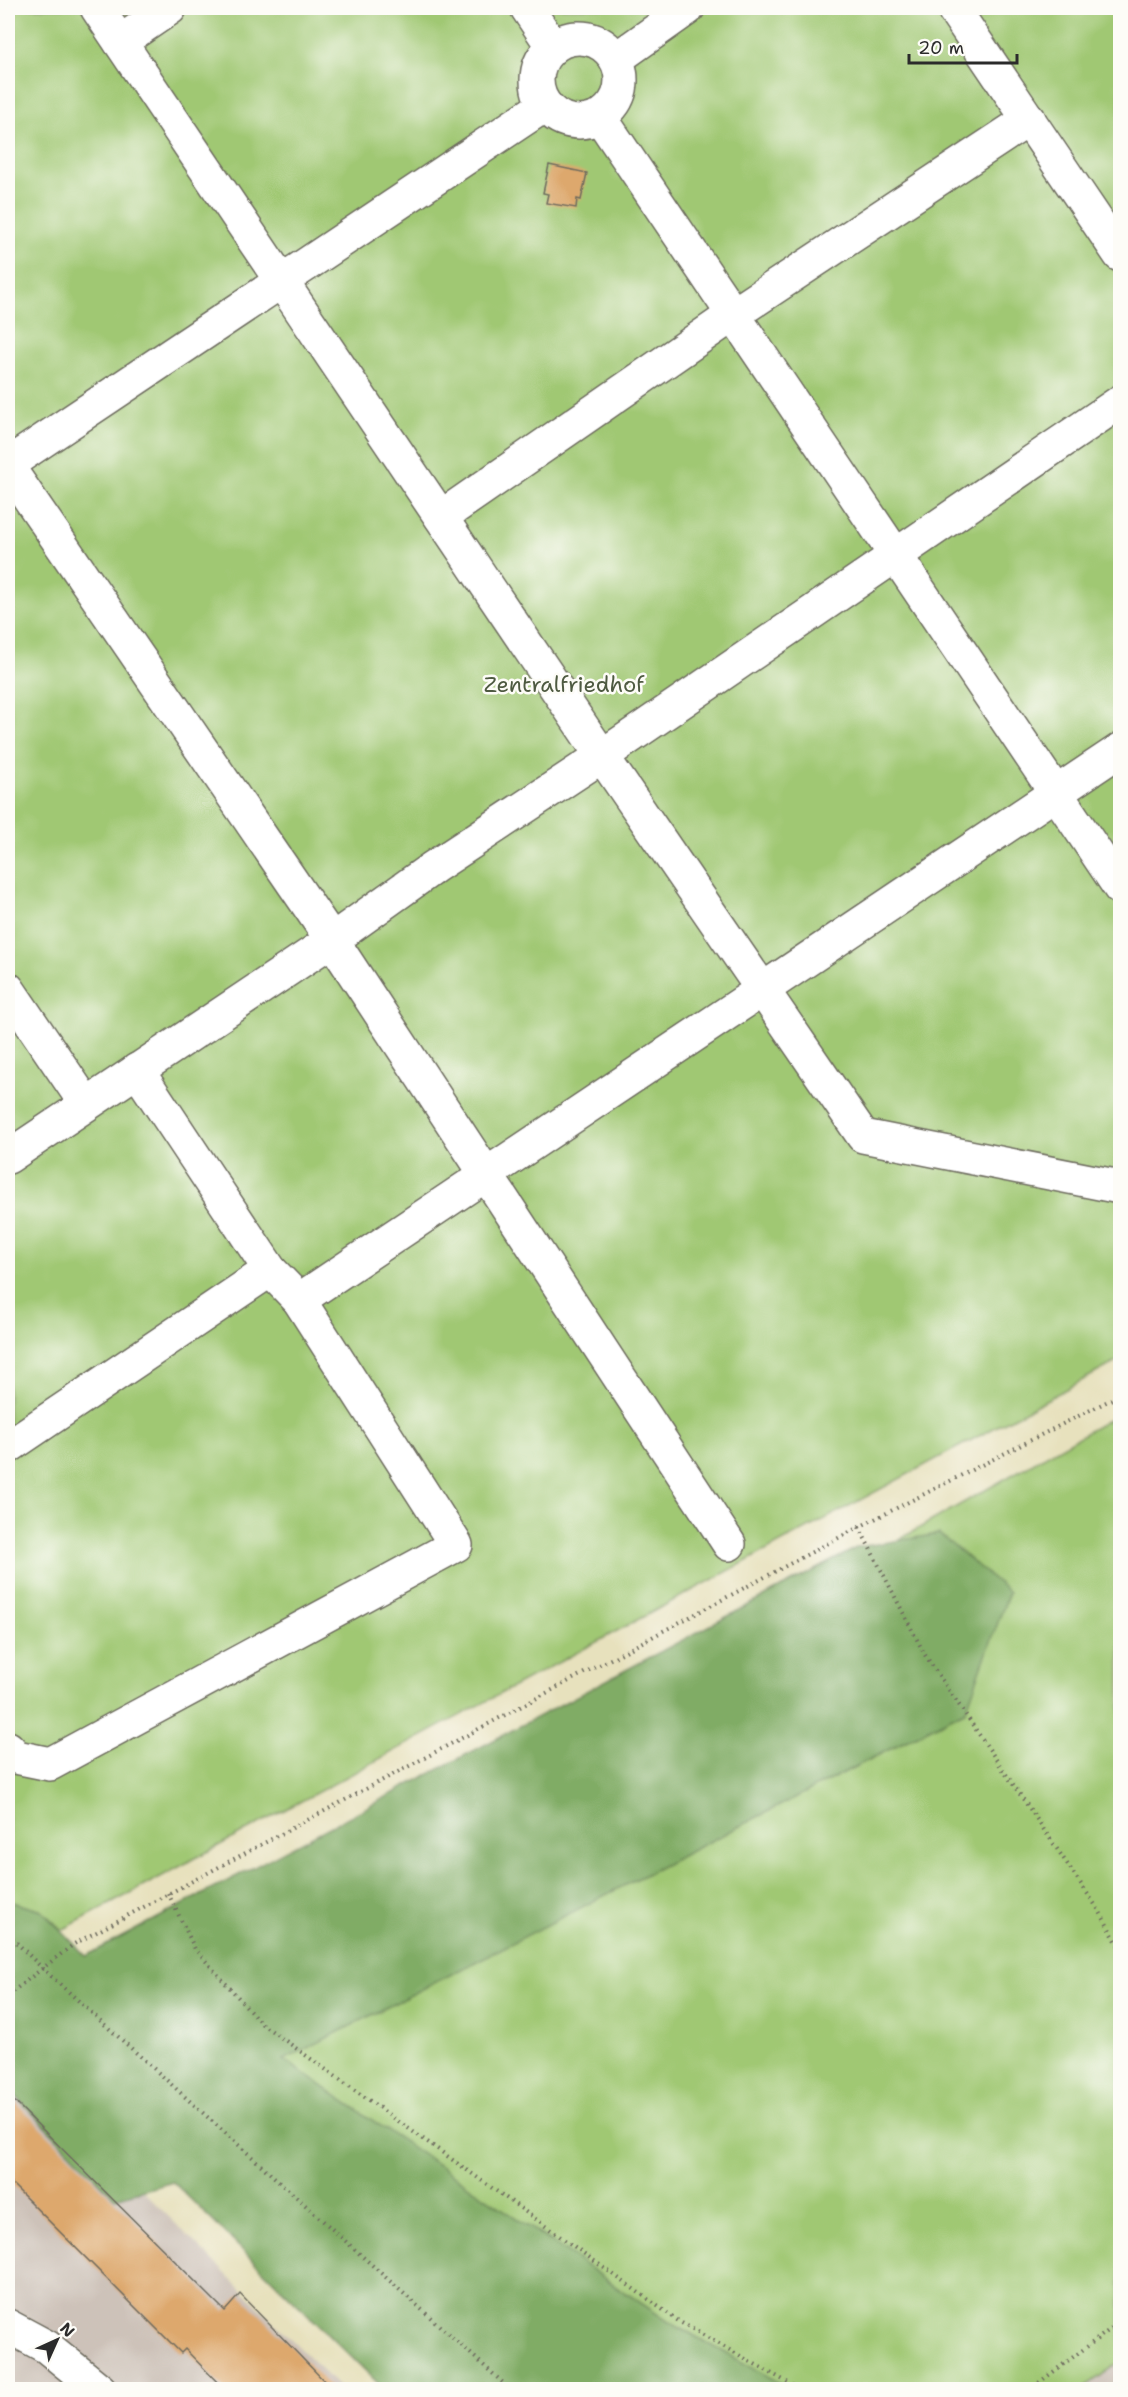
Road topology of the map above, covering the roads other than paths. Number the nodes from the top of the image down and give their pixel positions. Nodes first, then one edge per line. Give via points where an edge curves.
1 (97, 8) edge
2 (170, 8) edge
3 (527, 8) edge
4 (688, 8) edge
5 (953, 8) edge
6 (120, 42) junction
7 (554, 47) junction
8 (616, 59) junction
9 (545, 105) junction
10 (600, 117) junction
11 (1029, 119) junction
12 (1120, 255) edge
13 (283, 282) junction
14 (734, 314) junction
15 (1120, 402) edge
16 (8, 466) edge
17 (441, 517) junction
18 (897, 556) junction
19 (1120, 750) edge
20 (602, 756) junction
21 (1056, 793) junction
22 (1120, 888) edge
23 (332, 940) junction
24 (8, 988) edge
25 (763, 990) junction
26 (137, 1070) junction
27 (86, 1104) junction
28 (8, 1157) edge
29 (487, 1176) junction
30 (1120, 1187) edge
31 (270, 1270) junction
32 (299, 1300) junction
33 (8, 1447) edge
34 (729, 1544) dead end
35 (8, 1748) edge
36 (8, 2326) edge
37 (100, 2390) edge

1 - 6 street
2 - 6 street
3 - 7 street
4 - 8 street
5 - 11 street
6 - 13 street
7 - 8 street via 580,38 607,48
7 - 9 street via 544,56 537,81
8 - 10 street via 621,85 611,108
9 - 10 street via 554,114 577,122
9 - 13 street
10 - 14 street
11 - 12 street
11 - 14 street
13 - 16 street
13 - 17 street
14 - 17 street
14 - 18 street
15 - 18 street
16 - 23 street
17 - 20 street
18 - 20 street
18 - 21 street
19 - 21 street
20 - 23 street
20 - 25 street
21 - 22 street
21 - 25 street
23 - 26 street
23 - 29 street
24 - 27 street
25 - 29 street
25 - 30 street via 863,1136
26 - 27 street
26 - 31 street
27 - 28 street
29 - 32 street
29 - 34 street
31 - 32 street
31 - 33 street
32 - 35 street via 456,1545 50,1764 16,1757
36 - 37 street via 47,2347

